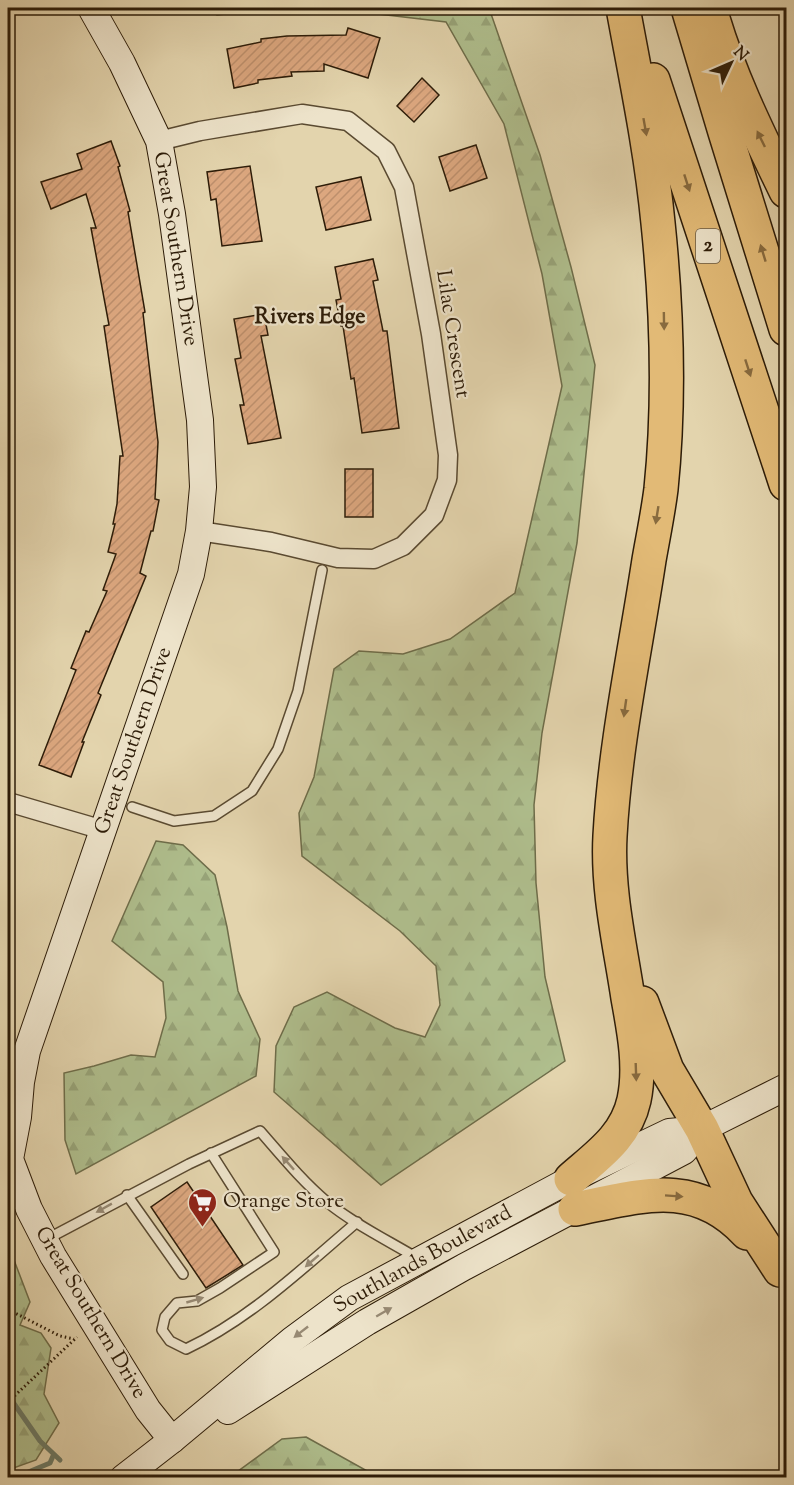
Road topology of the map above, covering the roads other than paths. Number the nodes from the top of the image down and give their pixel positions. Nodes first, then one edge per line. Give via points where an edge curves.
1 (91, 8) edge
2 (623, 8) edge
3 (629, 8) edge
4 (688, 8) edge
5 (709, 8) edge
6 (159, 141) junction
7 (786, 191) edge
8 (786, 329) edge
9 (786, 484) edge
10 (199, 531) junction
11 (322, 570) dead end
12 (8, 802) edge
13 (132, 807) dead end
14 (103, 830) junction
15 (617, 931) junction
16 (786, 1088) edge
17 (702, 1129) junction
18 (211, 1154) junction
19 (9, 1159) edge
20 (573, 1194) junction
21 (127, 1195) junction
22 (357, 1222) junction
23 (44, 1240) junction
24 (419, 1259) junction
25 (783, 1273) edge
26 (183, 1274) dead end
27 (172, 1440) junction
28 (123, 1478) edge

1 - 6 street, Great Southern Drive
2 -> 15 highway via 658,221 666,384 661,490 612,809 610,876
3 -> 9 highway, 2
8 -> 4 highway
7 -> 5 highway via 755,128
6 - 10 street, Great Southern Drive via 200,420 204,487
6 - 10 street, Lilac Crescent via 302,114 348,121 386,151 404,187 448,455 447,480 434,515 404,546 374,558 338,558
10 - 14 street, Great Southern Drive via 191,574
11 - 13 lane via 298,692 278,749 252,791 214,816 174,821
12 - 14 street
14 - 19 street, Great Southern Drive via 27,1051
15 - 17 highway via 667,1070
15 -> 20 highway via 634,1036 634,1098 617,1138
16 - 17 street, Southlands Boulevard
17 - 20 street, Southlands Boulevard via 684,1151
17 - 25 highway via 736,1202
18 - 21 lane
22 -> 18 lane via 319,1195 260,1131
22 -> 18 lane via 256,1306 186,1349 170,1341 162,1330 165,1317 177,1303 197,1301 274,1252
19 - 23 street, Great Southern Drive
20 - 24 street, Southlands Boulevard
20 -> 25 highway via 697,1198 740,1226
27 -> 20 street, Southlands Boulevard via 222,1415 367,1322 464,1267
21 -> 23 lane
21 - 26 lane
22 - 24 lane
23 - 27 street, Great Southern Drive via 148,1410
24 -> 27 street, Southlands Boulevard via 320,1318
27 - 28 street, Southlands Boulevard

